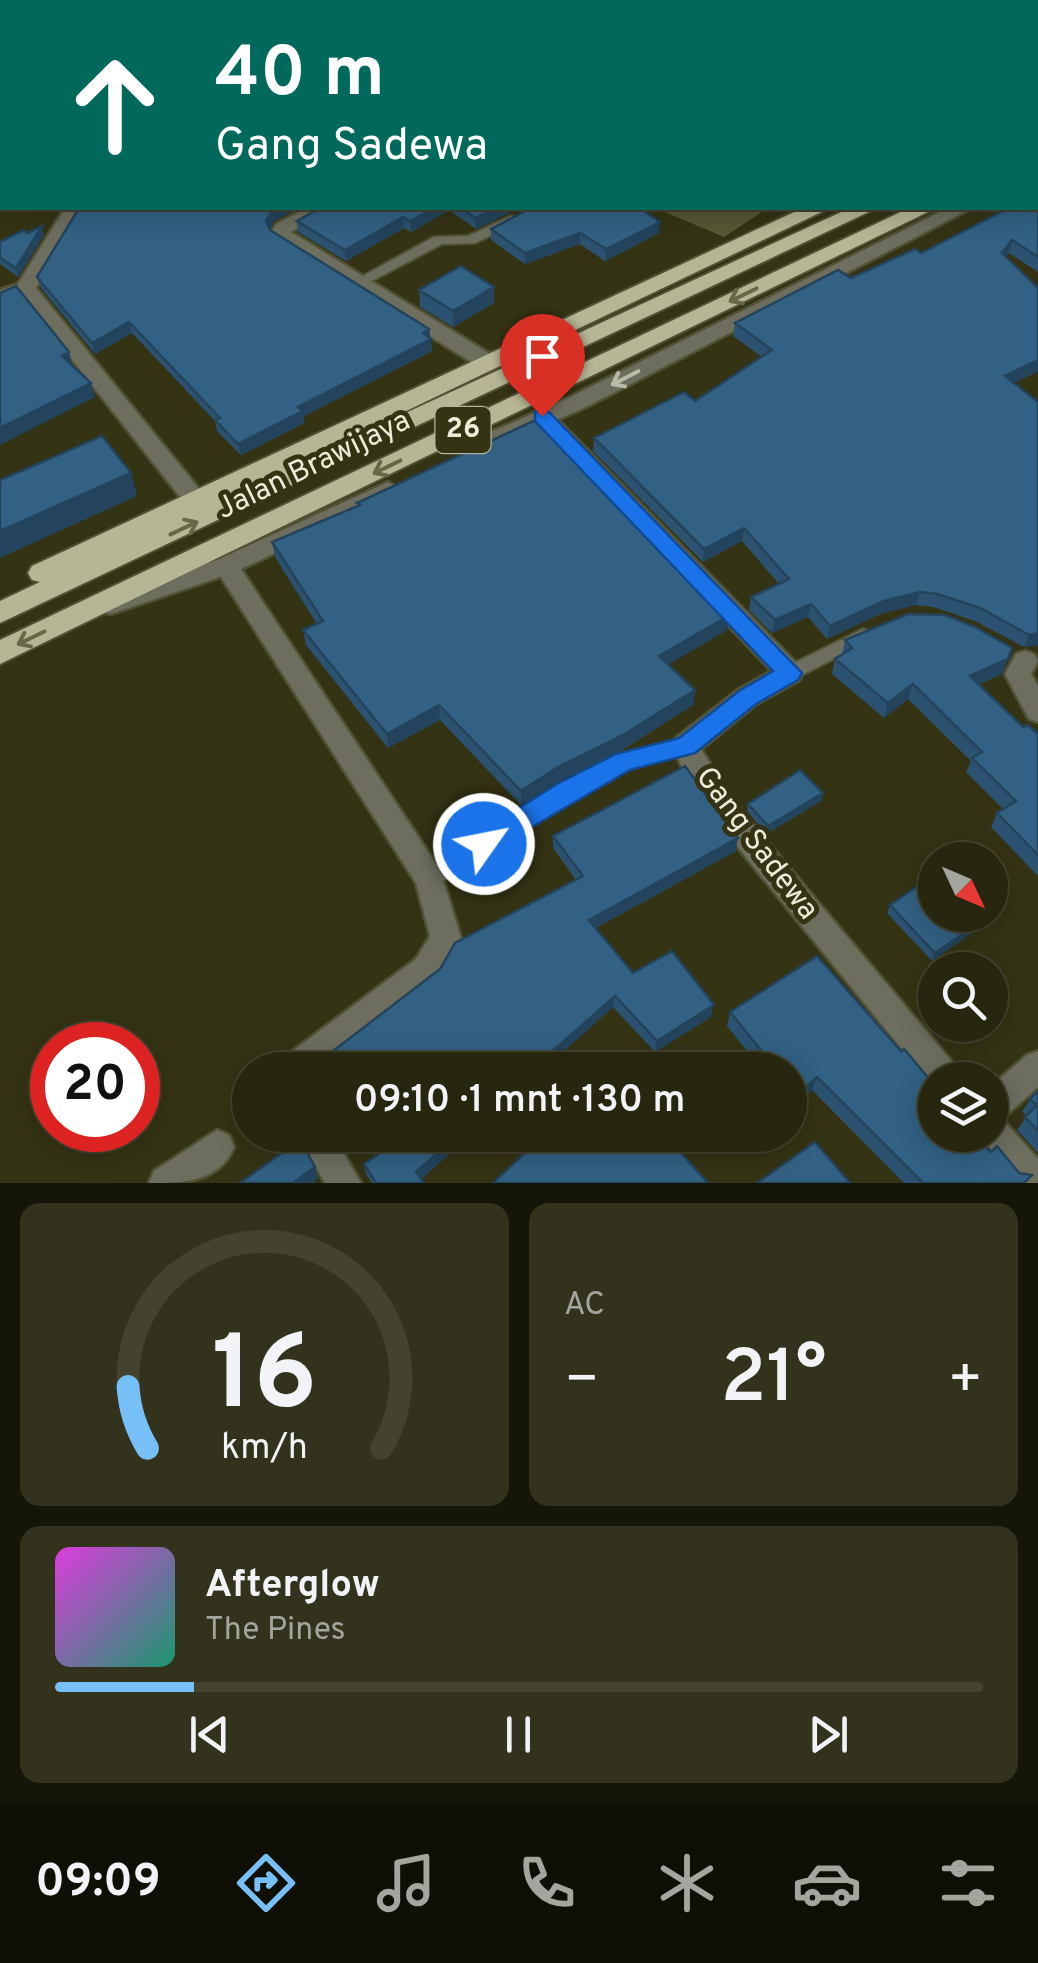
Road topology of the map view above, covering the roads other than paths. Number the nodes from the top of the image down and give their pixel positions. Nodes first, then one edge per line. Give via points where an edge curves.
1 (73, 210) edge
2 (317, 210) edge
3 (815, 210) edge
4 (862, 210) edge
5 (922, 210) edge
6 (958, 210) edge
7 (518, 217) edge
8 (358, 283) junction
9 (26, 288) junction
10 (0, 297) edge
11 (487, 362) junction
12 (542, 416) junction
13 (196, 500) junction
14 (226, 566) junction
15 (0, 592) edge
16 (0, 613) edge
17 (71, 619) junction
18 (879, 627) edge
19 (0, 653) edge
20 (1024, 656) edge
21 (790, 673) junction
22 (1038, 712) edge
23 (686, 746) junction
24 (430, 879) junction
25 (318, 1052) edge
26 (933, 1062) edge
27 (1038, 1066) edge
28 (1008, 1092) edge
29 (216, 1148) dead end
30 (1008, 1150) edge
31 (325, 1152) edge
32 (166, 1183) edge
33 (344, 1183) edge
34 (1037, 1183) edge

1 - 9 street
2 - 8 street via 280,234
3 - 11 highway
16 -> 4 highway, Jalan Brawijaya / 26
5 -> 17 highway, Jalan Brawijaya / 26
6 -> 12 street
7 - 8 lane via 477,238 439,240
8 - 11 street
9 - 10 street
9 - 13 street
11 - 13 highway
12 - 14 street
12 - 21 street
13 - 15 highway
14 - 17 street
14 - 24 street
17 -> 19 highway, Jalan Brawijaya / 26
18 - 21 lane
20 - 22 street via 1018,674
21 - 23 street, Gang Sadewa
23 - 24 lane via 624,761
23 - 26 street, Gang Sadewa via 724,810
24 - 25 street via 446,938 427,969
27 - 28 street
29 - 32 street
30 - 34 street
31 - 33 street

